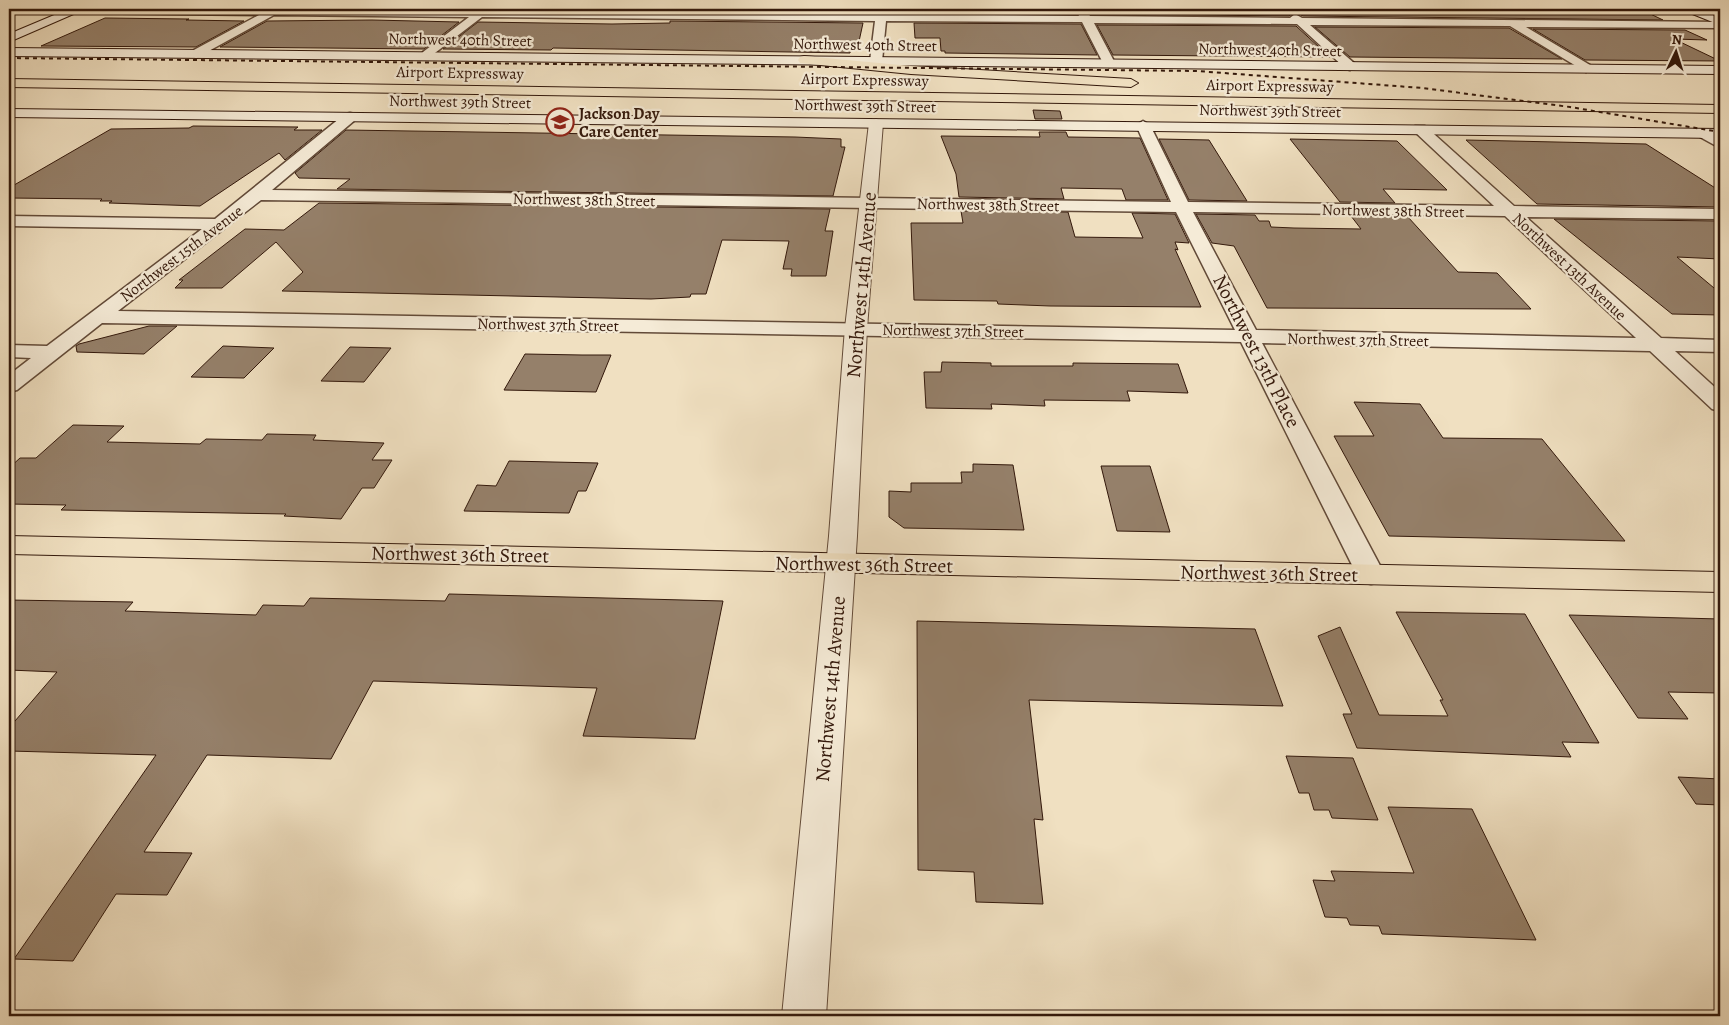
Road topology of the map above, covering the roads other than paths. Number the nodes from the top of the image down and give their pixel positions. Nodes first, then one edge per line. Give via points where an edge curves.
1 (1081, 9) edge
2 (1286, 9) edge
3 (1488, 9) edge
4 (1689, 9) edge
5 (9, 10) edge
6 (77, 10) edge
7 (275, 10) edge
8 (482, 11) edge
9 (682, 13) edge
10 (882, 13) edge
11 (1087, 20) junction
12 (1300, 21) junction
13 (1511, 22) junction
14 (1720, 24) edge
15 (9, 38) edge
16 (9, 52) edge
17 (196, 54) junction
18 (427, 55) junction
19 (804, 60) junction
20 (876, 61) junction
21 (1109, 64) junction
22 (1350, 66) junction
23 (1586, 68) junction
24 (1720, 70) edge
25 (874, 80) dead end
26 (9, 82) edge
27 (1258, 102) junction
28 (1720, 109) edge
29 (9, 113) edge
30 (350, 117) junction
31 (876, 123) junction
32 (1143, 126) junction
33 (1720, 128) edge
34 (1420, 129) junction
35 (1705, 134) junction
36 (1720, 134) edge
37 (1720, 144) edge
38 (257, 195) junction
39 (867, 203) junction
40 (1182, 207) junction
41 (1511, 212) junction
42 (1720, 214) edge
43 (9, 221) edge
44 (217, 224) junction
45 (96, 317) junction
46 (856, 328) junction
47 (1250, 337) junction
48 (1656, 345) junction
49 (1720, 346) edge
50 (9, 351) edge
51 (49, 352) junction
52 (9, 385) edge
53 (1720, 404) edge
54 (9, 545) edge
55 (841, 563) junction
56 (1371, 575) junction
57 (1720, 582) edge
58 (804, 1016) edge

1 - 11 street
2 - 12 street
3 - 13 street
4 - 14 main road
5 - 6 main road
6 - 7 street
6 - 15 main road
7 - 8 street
7 - 17 street
8 - 9 street
8 - 18 street
9 - 10 street
10 - 11 street
10 - 20 street
11 - 12 street
11 - 21 street
12 - 13 street
12 - 22 street
13 - 14 street
13 - 23 street
16 - 17 main road, Northwest 40th Street
17 - 18 main road, Northwest 40th Street
18 - 19 main road, Northwest 40th Street
19 - 20 main road, Northwest 40th Street
19 - 25 main road, Airport Expressway via 911,70 1148,84
20 - 21 main road, Northwest 40th Street
21 - 22 main road, Northwest 40th Street
22 - 23 main road, Northwest 40th Street
23 - 24 main road, Northwest 40th Street
26 - 27 main road, Airport Expressway
27 - 28 main road, Airport Expressway
27 - 33 main road via 1458,118
29 - 30 main road, Northwest 39th Street
30 - 31 main road, Northwest 39th Street
30 - 38 street, Northwest 15th Avenue
31 - 32 main road, Northwest 39th Street
31 - 39 main road, Northwest 14th Avenue
32 - 34 main road, Northwest 39th Street
32 - 40 street, Northwest 13th Place
34 - 35 main road, Northwest 39th Street
34 - 41 street, Northwest 13th Avenue
35 - 36 main road, Northwest 39th Street
35 - 37 street
38 - 39 street, Northwest 38th Street
38 - 44 street, Northwest 15th Avenue
39 - 40 street, Northwest 38th Street
39 - 46 main road, Northwest 14th Avenue
40 - 41 street, Northwest 38th Street
40 - 47 street, Northwest 13th Place
41 - 42 street, Northwest 38th Street
41 - 48 street, Northwest 13th Avenue
43 - 44 street
44 - 45 street, Northwest 15th Avenue
45 - 46 street, Northwest 37th Street
45 - 51 street, Northwest 15th Avenue
46 - 47 street, Northwest 37th Street
46 - 55 main road, Northwest 14th Avenue
47 - 48 street, Northwest 37th Street
47 - 56 street, Northwest 13th Place
48 - 49 street, Northwest 37th Street
48 - 53 street, Northwest 13th Avenue
50 - 51 street
51 - 52 street, Northwest 15th Avenue
54 - 55 main road, Northwest 36th Street
55 - 56 main road, Northwest 36th Street
55 - 58 main road, Northwest 14th Avenue
56 - 57 main road, Northwest 36th Street

